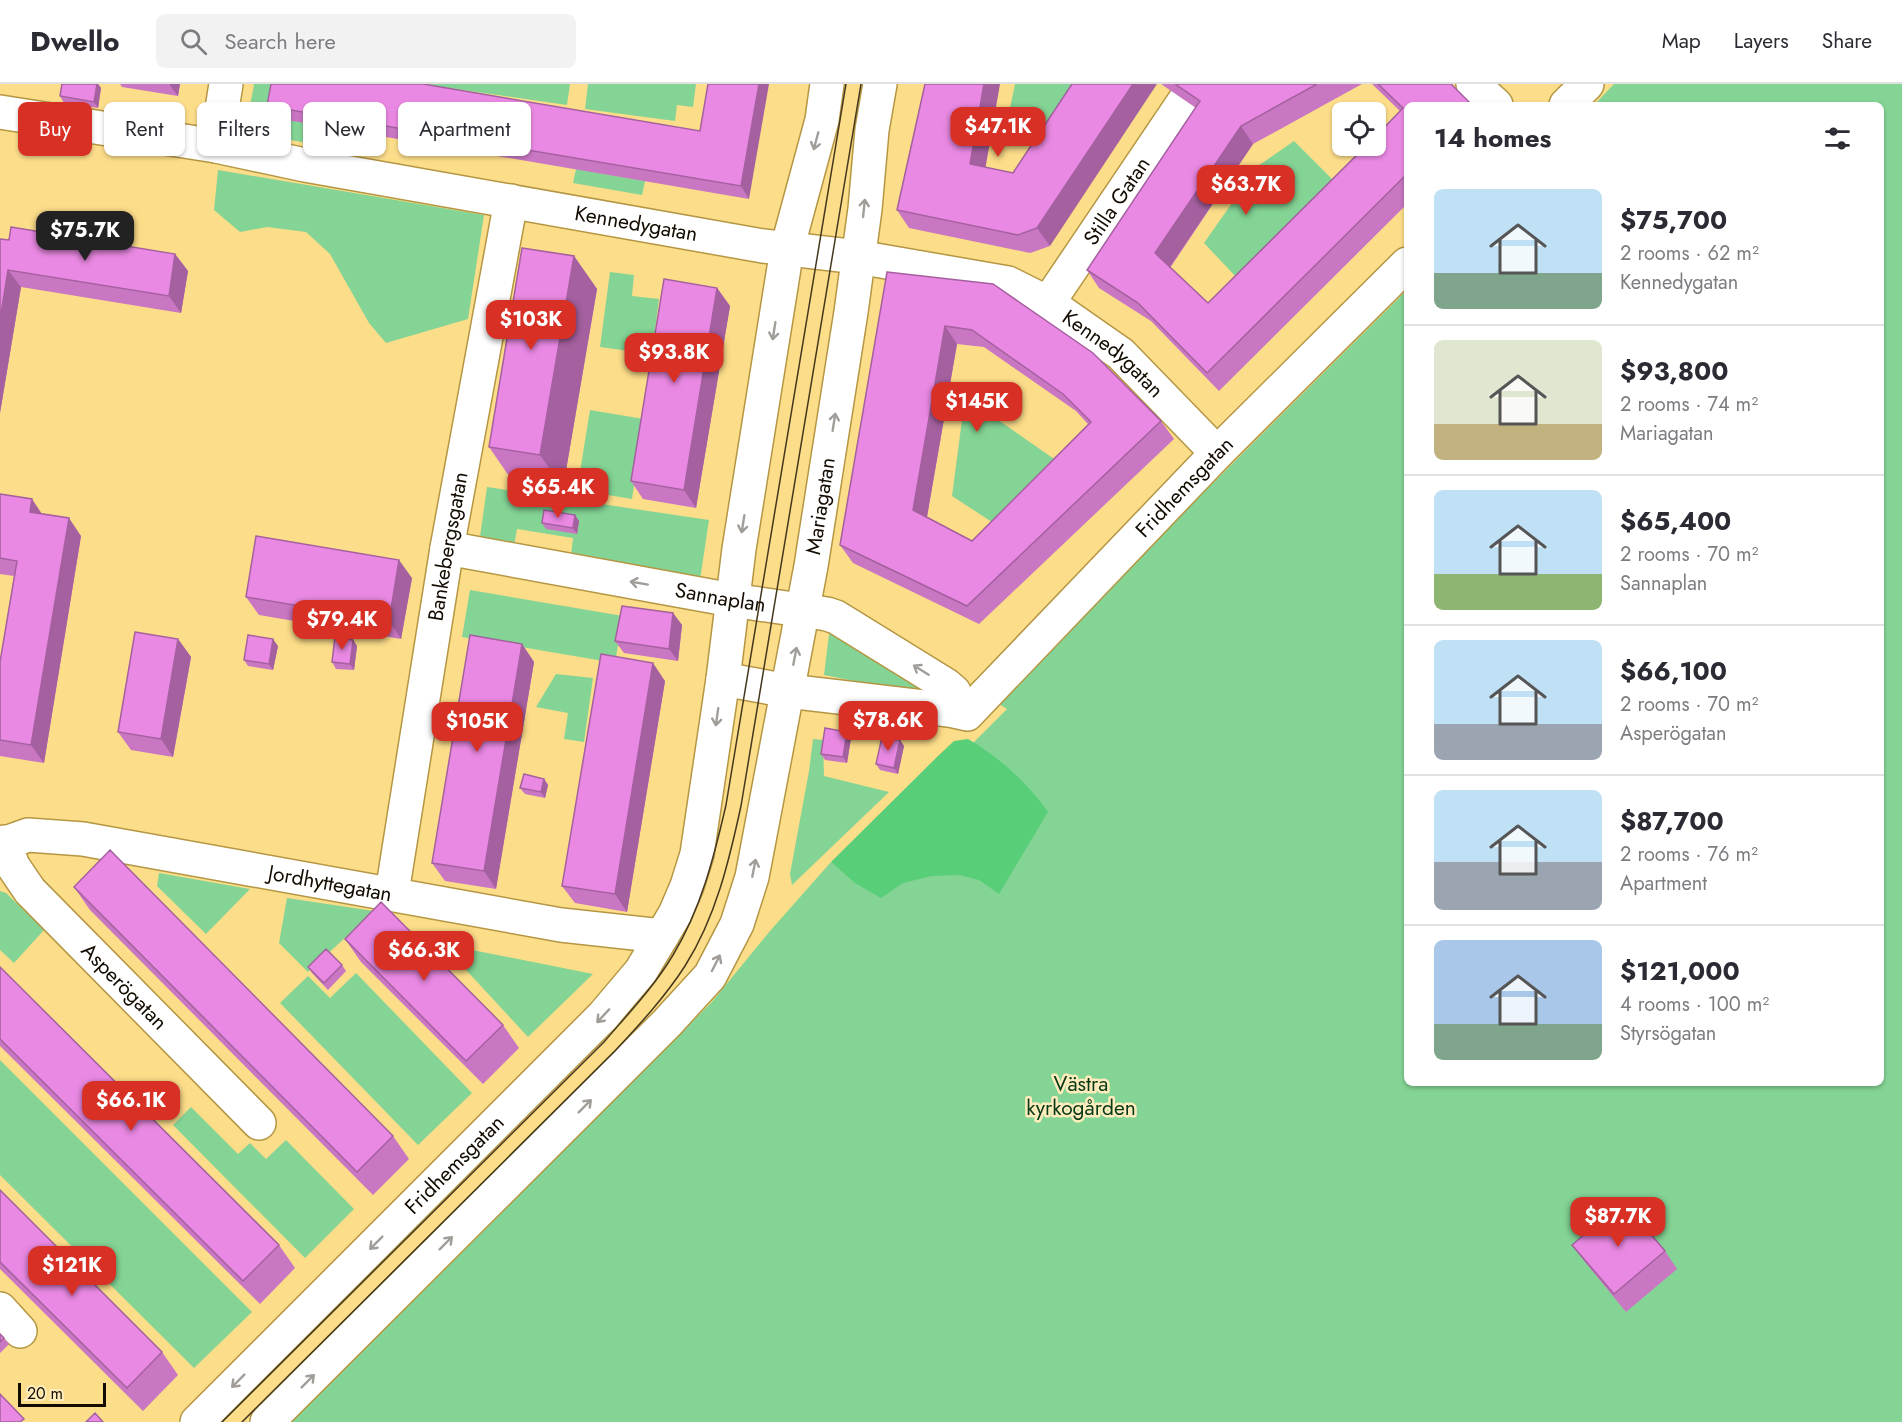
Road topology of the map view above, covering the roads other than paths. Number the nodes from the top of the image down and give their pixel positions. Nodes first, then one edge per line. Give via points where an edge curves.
1 (226, 84) edge
2 (827, 84) edge
3 (880, 84) edge
4 (1473, 84) edge
5 (1587, 84) edge
6 (1185, 100) edge
7 (223, 102) edge
8 (1493, 102) edge
9 (1569, 102) edge
10 (0, 112) edge
11 (197, 143) edge
12 (263, 156) edge
13 (511, 201) junction
14 (787, 249) junction
15 (858, 257) junction
16 (1404, 267) edge
17 (1048, 303) junction
18 (1217, 453) junction
19 (447, 548) junction
20 (732, 600) junction
21 (803, 611) junction
22 (723, 679) junction
23 (788, 691) junction
24 (958, 712) junction
25 (2, 844) edge
26 (392, 893) junction
27 (662, 936) junction
28 (259, 1123) dead end
29 (197, 1422) edge
30 (267, 1422) edge

1 - 7 street
2 -> 14 street via 822,120
15 -> 3 street, Mariagatan
4 - 8 street
5 - 9 street
6 - 17 street, Stilla Gatan
10 - 11 street, Kennedygatan
12 - 13 street, Kennedygatan
13 - 14 street, Kennedygatan
13 - 19 street, Bankebergsgatan
14 - 15 street, Kennedygatan
14 -> 20 street
15 - 17 street, Kennedygatan via 1008,283
21 -> 15 street, Mariagatan
16 - 18 street, Fridhemsgatan
17 - 18 street, Kennedygatan via 1121,354
18 - 24 street, Fridhemsgatan
20 -> 19 street, Sannaplan
19 - 26 street, Bankebergsgatan
20 - 21 street, Sannaplan
20 - 22 street
23 -> 21 street, Mariagatan
24 -> 21 street, Sannaplan via 953,703 954,692 946,685 836,617
22 - 23 street
22 -> 27 street, Fridhemsgatan via 697,854 687,886
23 - 24 street
30 -> 23 street, Mariagatan via 710,976 737,924 752,877
25 - 26 street, Jordhyttegatan via 28,835 83,839
25 - 28 street, Asperögatan via 30,891
26 - 27 street, Jordhyttegatan via 561,925
27 -> 29 street, Fridhemsgatan via 640,971 603,1016

